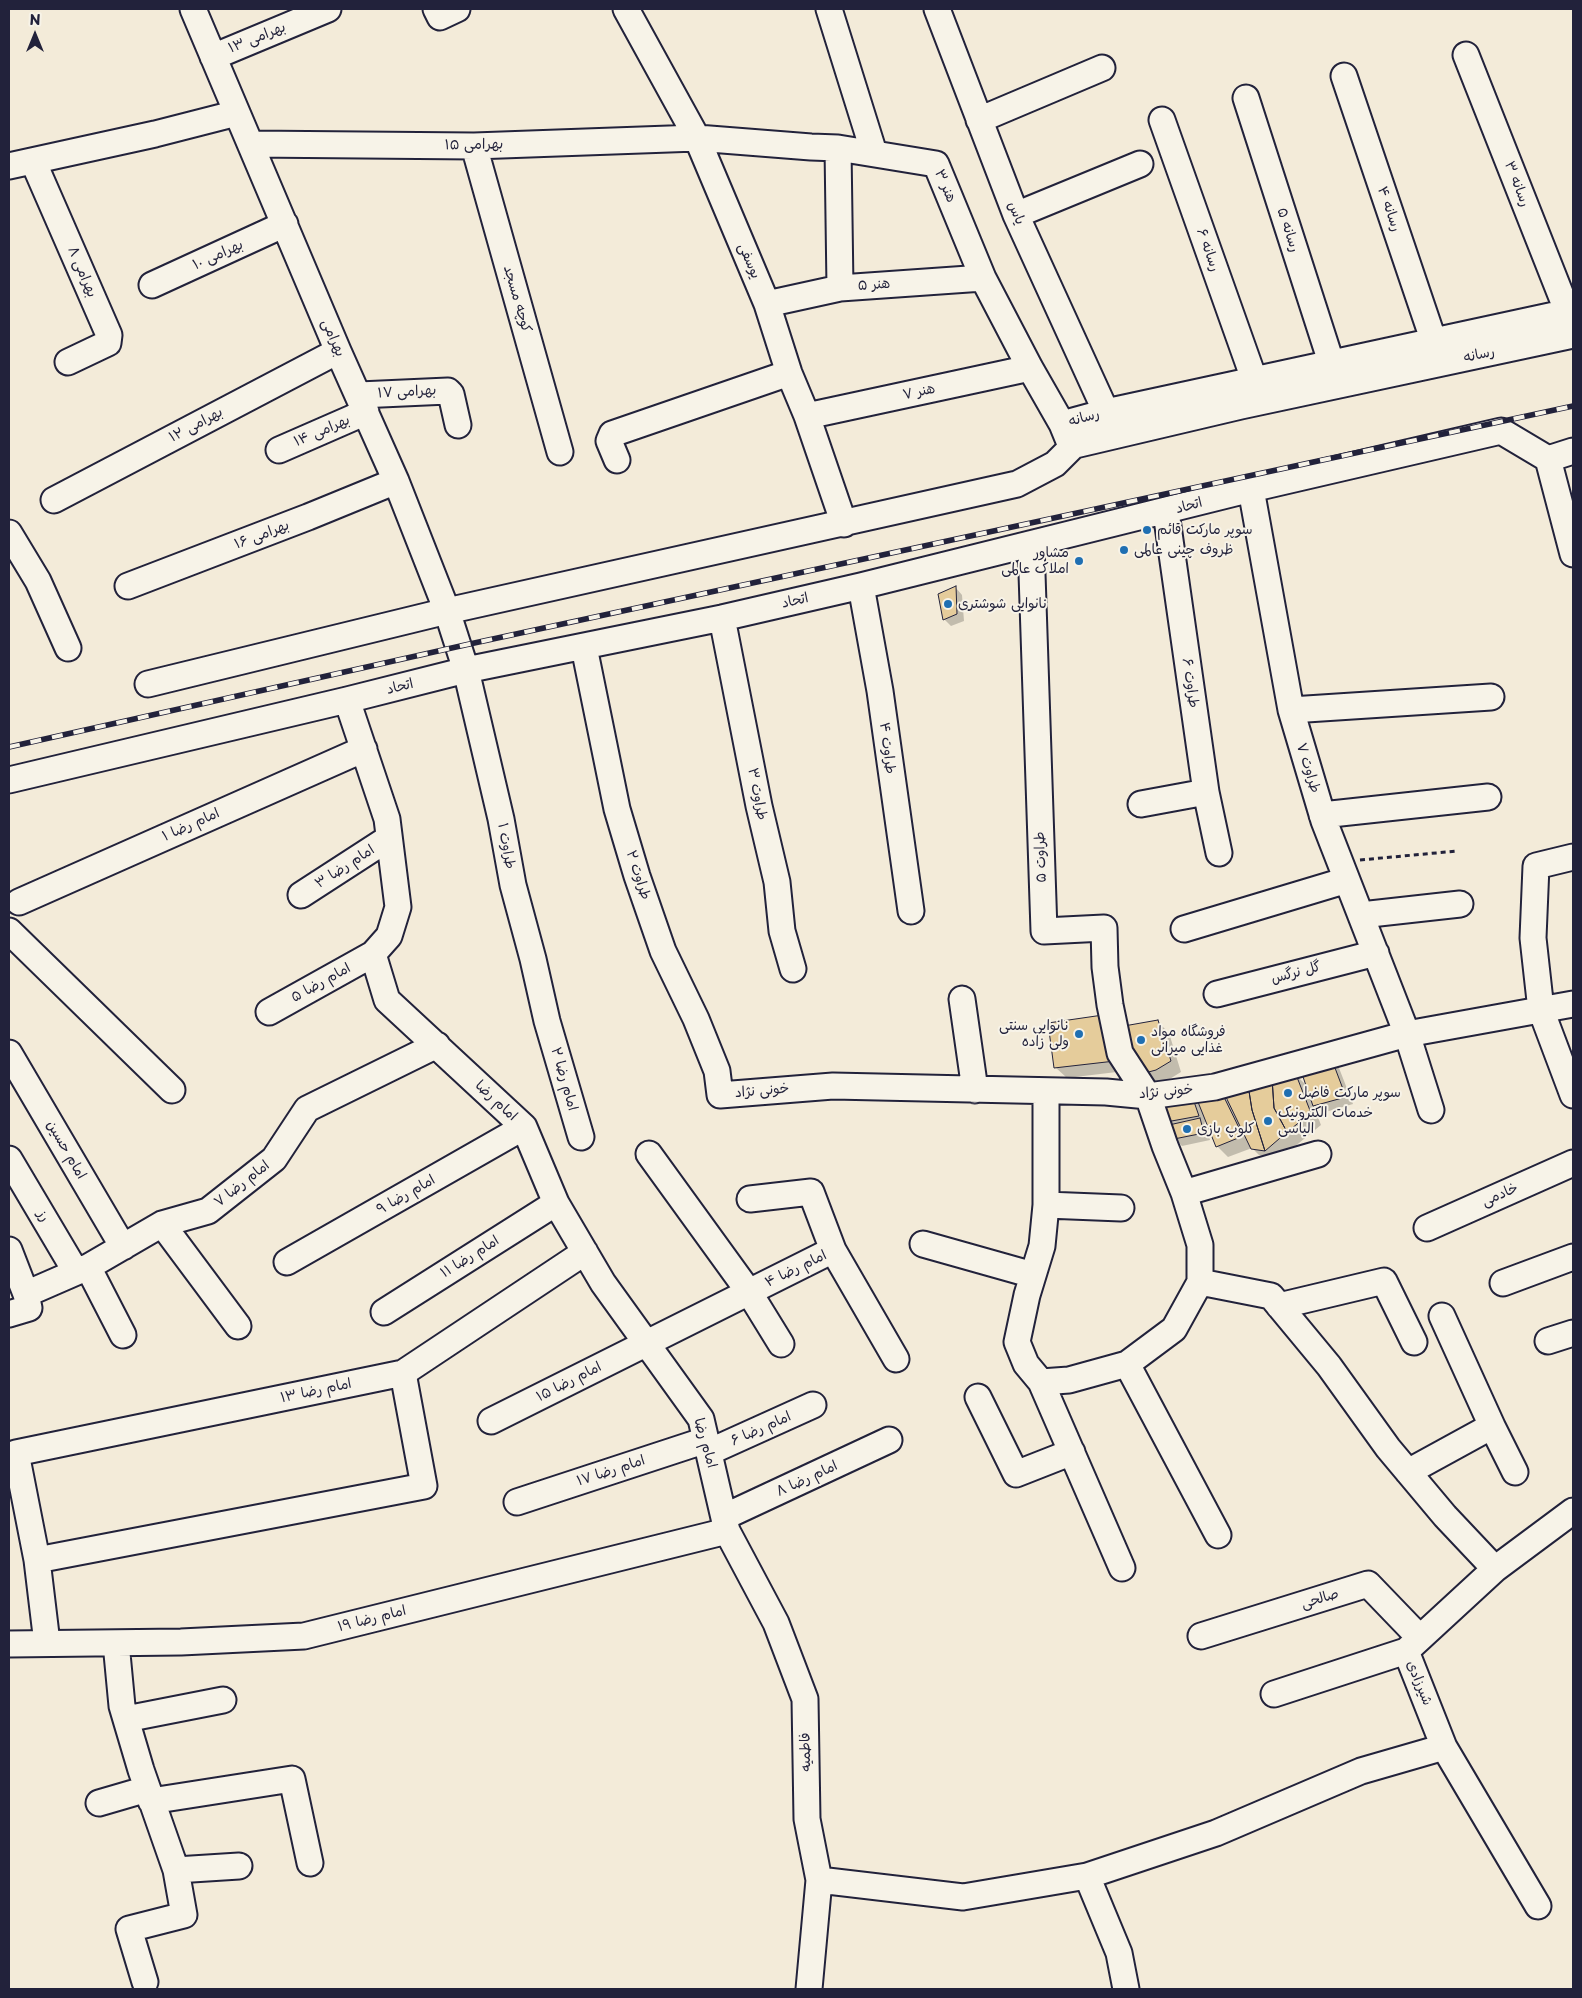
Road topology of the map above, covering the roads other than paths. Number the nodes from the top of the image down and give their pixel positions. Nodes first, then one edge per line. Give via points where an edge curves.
1 (193, 9) edge
2 (328, 9) edge
3 (436, 9) edge
4 (457, 9) edge
5 (626, 9) edge
6 (830, 9) edge
7 (937, 9) edge
8 (1466, 55) dead end
9 (213, 56) junction
10 (1102, 68) dead end
11 (1344, 76) dead end
12 (1246, 98) dead end
13 (238, 114) junction
14 (980, 120) junction
15 (1162, 120) dead end
16 (696, 138) junction
17 (251, 144) junction
18 (474, 146) junction
19 (838, 148) junction
20 (874, 153) junction
21 (33, 161) junction
22 (1140, 164) dead end
23 (9, 166) edge
24 (1016, 215) junction
25 (285, 224) junction
26 (983, 278) junction
27 (152, 285) dead end
28 (840, 288) junction
29 (767, 304) junction
30 (1571, 320) edge
31 (1434, 342) junction
32 (338, 351) junction
33 (68, 362) dead end
34 (1331, 362) junction
35 (1030, 368) junction
36 (789, 373) junction
37 (1254, 379) junction
38 (362, 404) junction
39 (1106, 412) junction
40 (807, 416) junction
41 (1062, 424) junction
42 (458, 425) dead end
43 (1073, 446) junction
44 (279, 450) dead end
45 (1573, 451) edge
46 (560, 452) dead end
47 (1548, 459) junction
48 (616, 460) dead end
49 (396, 481) junction
50 (1250, 489) junction
51 (54, 500) dead end
52 (1166, 512) junction
53 (844, 524) junction
54 (9, 533) edge
55 (1031, 544) junction
56 (1573, 554) edge
57 (128, 586) dead end
58 (861, 586) junction
59 (446, 611) junction
60 (722, 618) junction
61 (584, 647) junction
62 (68, 648) dead end
63 (466, 670) junction
64 (148, 684) dead end
65 (1491, 697) dead end
66 (347, 700) junction
67 (1290, 710) junction
68 (364, 749) junction
69 (9, 780) edge
70 (1206, 792) junction
71 (1488, 796) dead end
72 (1141, 804) dead end
73 (1322, 815) junction
74 (390, 838) junction
75 (1219, 853) dead end
76 (1573, 857) edge
77 (1344, 871) junction
78 (301, 895) dead end
79 (19, 902) dead end
80 (1460, 904) dead end
81 (911, 911) dead end
82 (1361, 915) junction
83 (1184, 930) dead end
84 (9, 931) edge
85 (1376, 953) junction
86 (373, 954) junction
87 (793, 969) dead end
88 (1217, 994) dead end
89 (962, 999) dead end
90 (1573, 1004) edge
91 (1541, 1010) junction
92 (269, 1012) dead end
93 (547, 1021) joint
94 (1407, 1034) junction
95 (437, 1045) junction
96 (9, 1053) edge
97 (172, 1090) dead end
98 (975, 1090) junction
99 (1046, 1090) junction
100 (720, 1095) joint
101 (1573, 1095) edge
102 (1148, 1096) junction
103 (1431, 1110) dead end
104 (524, 1127) junction
105 (581, 1137) dead end
106 (649, 1154) dead end
107 (1318, 1154) dead end
108 (9, 1159) edge
109 (1573, 1163) edge
110 (1184, 1193) junction
111 (750, 1199) dead end
112 (556, 1203) junction
113 (1046, 1205) junction
114 (1121, 1208) dead end
115 (162, 1224) junction
116 (1427, 1228) dead end
117 (923, 1244) dead end
118 (123, 1247) junction
119 (9, 1250) edge
120 (833, 1250) junction
121 (585, 1252) junction
122 (1573, 1257) edge
123 (287, 1262) dead end
124 (82, 1269) junction
125 (1033, 1275) junction
126 (1200, 1282) junction
127 (1503, 1283) dead end
128 (749, 1292) junction
129 (21, 1305) edge
130 (1279, 1306) junction
131 (384, 1312) dead end
132 (1442, 1316) dead end
133 (238, 1326) dead end
134 (1573, 1333) edge
135 (123, 1335) dead end
136 (1548, 1341) dead end
137 (1414, 1342) dead end
138 (646, 1343) junction
139 (781, 1344) dead end
140 (896, 1359) dead end
141 (1127, 1364) junction
142 (404, 1373) junction
143 (1041, 1382) junction
144 (978, 1397) dead end
145 (813, 1405) dead end
146 (491, 1421) dead end
147 (1492, 1426) junction
148 (889, 1440) dead end
149 (707, 1446) junction
150 (1072, 1452) junction
151 (1408, 1472) junction
152 (1515, 1472) dead end
153 (517, 1502) dead end
154 (1573, 1512) edge
155 (726, 1524) junction
156 (1218, 1535) dead end
157 (37, 1560) junction
158 (1122, 1568) dead end
159 (1495, 1569) junction
160 (1201, 1636) dead end
161 (47, 1643) junction
162 (116, 1643) junction
163 (9, 1644) edge
164 (1413, 1644) junction
165 (1274, 1694) dead end
166 (223, 1700) dead end
167 (126, 1719) junction
168 (1444, 1748) junction
169 (149, 1795) junction
170 (99, 1803) dead end
171 (310, 1862) dead end
172 (239, 1866) dead end
173 (176, 1870) junction
174 (1087, 1876) junction
175 (819, 1880) junction
176 (1538, 1906) dead end
177 (145, 1982) dead end
178 (809, 1989) edge
179 (1126, 1989) edge

1 - 9 street, بهرامی
2 - 9 street, بهرامی ۱۳
3 - 4 street via 440,17
5 - 16 street, یوسفی
6 - 20 street
7 - 14 street, یاس
8 - 30 street, رسانه ۳
9 - 13 street, بهرامی
10 - 14 street
11 - 31 street, رسانه ۴
12 - 34 street, رسانه ۵
13 - 17 street, بهرامی
13 - 21 street
14 - 24 street, یاس
15 - 37 street, رسانه ۶
16 - 18 street, بهرامی ۱۵
16 - 19 street, هنر ۳
16 - 29 street, یوسفی
17 - 18 street, بهرامی ۱۵
17 - 25 street, بهرامی
18 - 46 street, کوچه مسجد
19 - 20 street, هنر ۳
19 - 28 street
20 - 26 street, هنر ۳ via 936,164
21 - 23 street
21 - 33 street, بهرامی ۸ via 109,335 108,343
22 - 24 street
24 - 39 street, یاس
25 - 27 street, بهرامی ۱۰
25 - 32 street, بهرامی
26 - 28 street, هنر ۵
26 - 35 street, هنر ۳
28 - 29 street, هنر ۵
29 - 36 street, یوسفی
30 - 31 street, رسانه
30 - 43 street, رسانه
31 - 34 street, رسانه
32 - 38 street, بهرامی
32 - 51 street, بهرامی ۱۲
34 - 37 street, رسانه
35 - 40 street, هنر ۷
35 - 41 street, هنر ۳
36 - 40 street, یوسفی
36 - 48 street via 612,434 609,441
37 - 39 street, رسانه
38 - 42 street, بهرامی ۱۷ via 448,391
38 - 44 street, بهرامی ۱۴
38 - 49 street, بهرامی
39 - 41 street, رسانه
40 - 53 street, یوسفی
41 - 43 street, رسانه
43 - 53 street via 1055,464 1017,484
45 - 47 street
47 - 50 street, اتحاد via 1501,431
47 - 56 street
49 - 57 street, بهرامی ۱۶
49 - 59 street, بهرامی
50 - 52 street, اتحاد
50 - 67 street, طراوت ۷
52 - 55 street, اتحاد
52 - 70 street, طراوت ۶
53 - 59 street
54 - 62 street via 38,581
55 - 58 street, اتحاد
55 - 102 street, طراوت ۵ via 1044,931 1104,928 1105,967 1120,1053
58 - 60 street, اتحاد
58 - 81 street, طراوت ۴ via 880,691
59 - 63 street, بهرامی
59 - 64 street
60 - 61 street, اتحاد
60 - 87 street, طراوت ۳ via 777,882 782,931
61 - 63 street, اتحاد
61 - 100 street, طراوت ۲ via 617,808 637,876 663,952 696,1019 717,1072
63 - 66 street, اتحاد
63 - 93 street, طراوت ۱ via 513,885
65 - 67 street
66 - 68 street
66 - 69 street, اتحاد
67 - 73 street, طراوت ۷
68 - 74 street via 387,818
68 - 79 street, امام رضا ۱
70 - 72 street
70 - 75 street, طراوت ۶
71 - 73 street
73 - 77 street, طراوت ۷
74 - 78 street, امام رضا ۳
74 - 86 street via 398,907 390,936
76 - 91 street via 1536,866 1533,938
77 - 82 street, طراوت ۷
77 - 83 street
80 - 82 street
82 - 85 street, طراوت ۷
84 - 97 street
85 - 88 street, گل نرگس
85 - 94 street, طراوت ۷
86 - 92 street, امام رضا ۵
86 - 95 street, امام رضا via 387,1000
89 - 98 street
90 - 91 street, خونی نژاد
91 - 94 street, خونی نژاد
91 - 101 street
93 - 105 street, امام رضا ۲
94 - 102 street, خونی نژاد via 1214,1087
94 - 103 street, طراوت ۷
95 - 104 street, امام رضا
95 - 115 street, امام رضا ۷ via 307,1109 274,1159 208,1210
96 - 118 street, امام حسین
98 - 99 street, خونی نژاد
98 - 100 street, خونی نژاد via 833,1086
99 - 102 street, خونی نژاد
99 - 113 street
102 - 110 street
104 - 112 street, امام رضا
104 - 123 street, امام رضا ۹
106 - 128 street
107 - 110 street
108 - 124 street, رز
109 - 116 street, خادمی
110 - 126 street via 1200,1245
111 - 120 street via 811,1192
112 - 121 street, امام رضا
112 - 131 street, امام رضا ۱۱
113 - 114 street
113 - 125 street via 1042,1246
115 - 118 street, امام رضا ۷
115 - 133 street
117 - 125 street
118 - 124 street, امام رضا ۷
119 - 129 street
120 - 128 street, امام رضا ۴
120 - 140 street, امام رضا ۴
121 - 138 street, امام رضا
121 - 142 street, امام رضا ۱۳
122 - 127 street
124 - 129 street, امام رضا ۷
124 - 135 street, رز
125 - 143 street via 1017,1342 1026,1364
126 - 130 street via 1271,1296
126 - 141 street via 1174,1329
128 - 138 street, امام رضا ۴
128 - 139 street
130 - 137 street via 1384,1281
130 - 151 street via 1329,1366
132 - 147 street
134 - 136 street
138 - 146 street, امام رضا ۱۵
138 - 149 street, امام رضا via 701,1419
141 - 143 street via 1069,1380
141 - 156 street
142 - 157 street, امام رضا ۱۳ via 16,1453
142 - 157 street via 424,1486
143 - 150 street
144 - 150 street via 1016,1474
145 - 149 street, امام رضا ۶
147 - 151 street
147 - 152 street
148 - 155 street, امام رضا ۸
149 - 153 street, امام رضا ۱۷
149 - 155 street, امام رضا
150 - 158 street
151 - 159 street
154 - 159 street, شیرزادی
155 - 162 street, امام رضا ۱۹ via 304,1636
155 - 175 street, فاطمیه via 776,1623 805,1699 807,1819
157 - 161 street
159 - 164 street, شیرزادی
160 - 164 street, صالحی via 1368,1584
161 - 162 street, امام رضا ۱۹
161 - 163 street, امام رضا ۱۹
162 - 167 street
164 - 165 street
164 - 168 street, شیرزادی
166 - 167 street
167 - 169 street
168 - 174 street via 1361,1771 1216,1833
168 - 176 street, شیرزادی
169 - 170 street
169 - 171 street via 292,1779
169 - 173 street
172 - 173 street
173 - 177 street via 184,1915 129,1929
174 - 175 street via 963,1897
174 - 179 street via 1119,1953
175 - 178 street, فاطمیه

